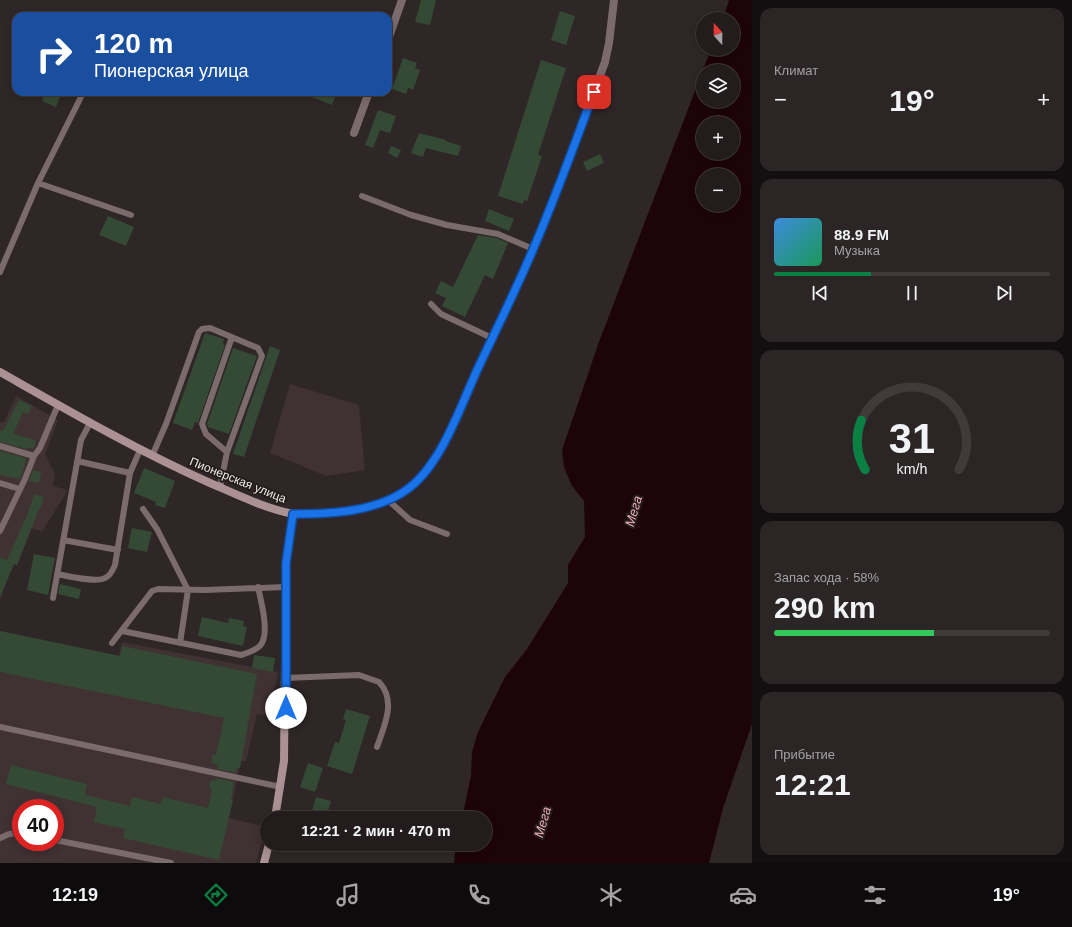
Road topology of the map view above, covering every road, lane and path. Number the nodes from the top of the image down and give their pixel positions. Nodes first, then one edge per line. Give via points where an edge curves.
1 (402, 0) edge
2 (614, 0) edge
3 (392, 29) edge
4 (82, 96) edge
5 (368, 96) edge
6 (354, 133) dead end
7 (38, 183) junction
8 (362, 196) dead end
9 (131, 215) dead end
10 (533, 249) junction
11 (0, 272) edge
12 (431, 304) dead end
13 (232, 337) junction
14 (492, 338) junction
15 (0, 372) edge
16 (58, 405) junction
17 (90, 423) junction
18 (0, 446) edge
19 (140, 450) junction
20 (227, 452) junction
21 (34, 456) junction
22 (152, 456) junction
23 (77, 461) junction
24 (130, 473) junction
25 (0, 483) edge
26 (220, 487) junction
27 (20, 489) junction
28 (388, 500) junction
29 (143, 509) dead end
30 (293, 514) junction
31 (0, 531) edge
32 (447, 534) dead end
33 (63, 540) junction
34 (118, 550) junction
35 (57, 574) junction
36 (258, 587) junction
37 (285, 587) junction
38 (188, 590) junction
39 (53, 598) dead end
40 (122, 631) junction
41 (112, 643) dead end
42 (180, 643) junction
43 (285, 678) junction
44 (0, 727) edge
45 (377, 747) dead end
46 (281, 787) junction
47 (276, 811) edge
48 (12, 834) edge
49 (0, 838) edge
50 (64, 842) edge
51 (267, 851) edge
52 (171, 863) edge
53 (264, 863) edge

1 - 3 street
2 - 10 street, Пионерская улица via 605,62
4 - 7 lane
5 - 6 street
7 - 9 lane
7 - 11 lane
8 - 10 lane via 411,215 498,234
10 - 14 street, Пионерская улица
12 - 14 lane via 441,314
13 - 20 lane via 202,424 206,434
13 - 20 lane via 258,348 262,356
13 - 22 lane via 206,328 199,332
14 - 28 street, Пионерская улица via 446,438 429,468 409,488
15 - 16 street, Пионерская улица
16 - 17 street, Пионерская улица
16 - 21 lane via 40,448
17 - 19 street, Пионерская улица
17 - 23 lane via 81,440
18 - 21 lane
19 - 22 street, Пионерская улица
19 - 24 lane
20 - 26 lane
21 - 27 lane
22 - 26 street, Пионерская улица
23 - 24 lane
23 - 33 lane
24 - 34 lane
25 - 27 lane
26 - 30 street, Пионерская улица via 273,510
27 - 31 lane
28 - 30 street, Пионерская улица via 358,509
28 - 32 lane via 410,520
29 - 38 lane via 157,529
30 - 37 street
33 - 34 lane
33 - 35 lane
34 - 35 lane via 115,565 106,578 98,580
35 - 39 lane
36 - 37 lane
36 - 38 lane
36 - 42 lane via 264,616 264,637 260,646 241,655
37 - 43 street
38 - 40 lane via 152,591
38 - 42 lane
40 - 41 lane
40 - 42 lane
43 - 45 lane via 359,675 379,682 389,709
43 - 46 street via 284,761
44 - 46 lane
46 - 47 street
48 - 49 lane
50 - 52 lane
51 - 53 street

